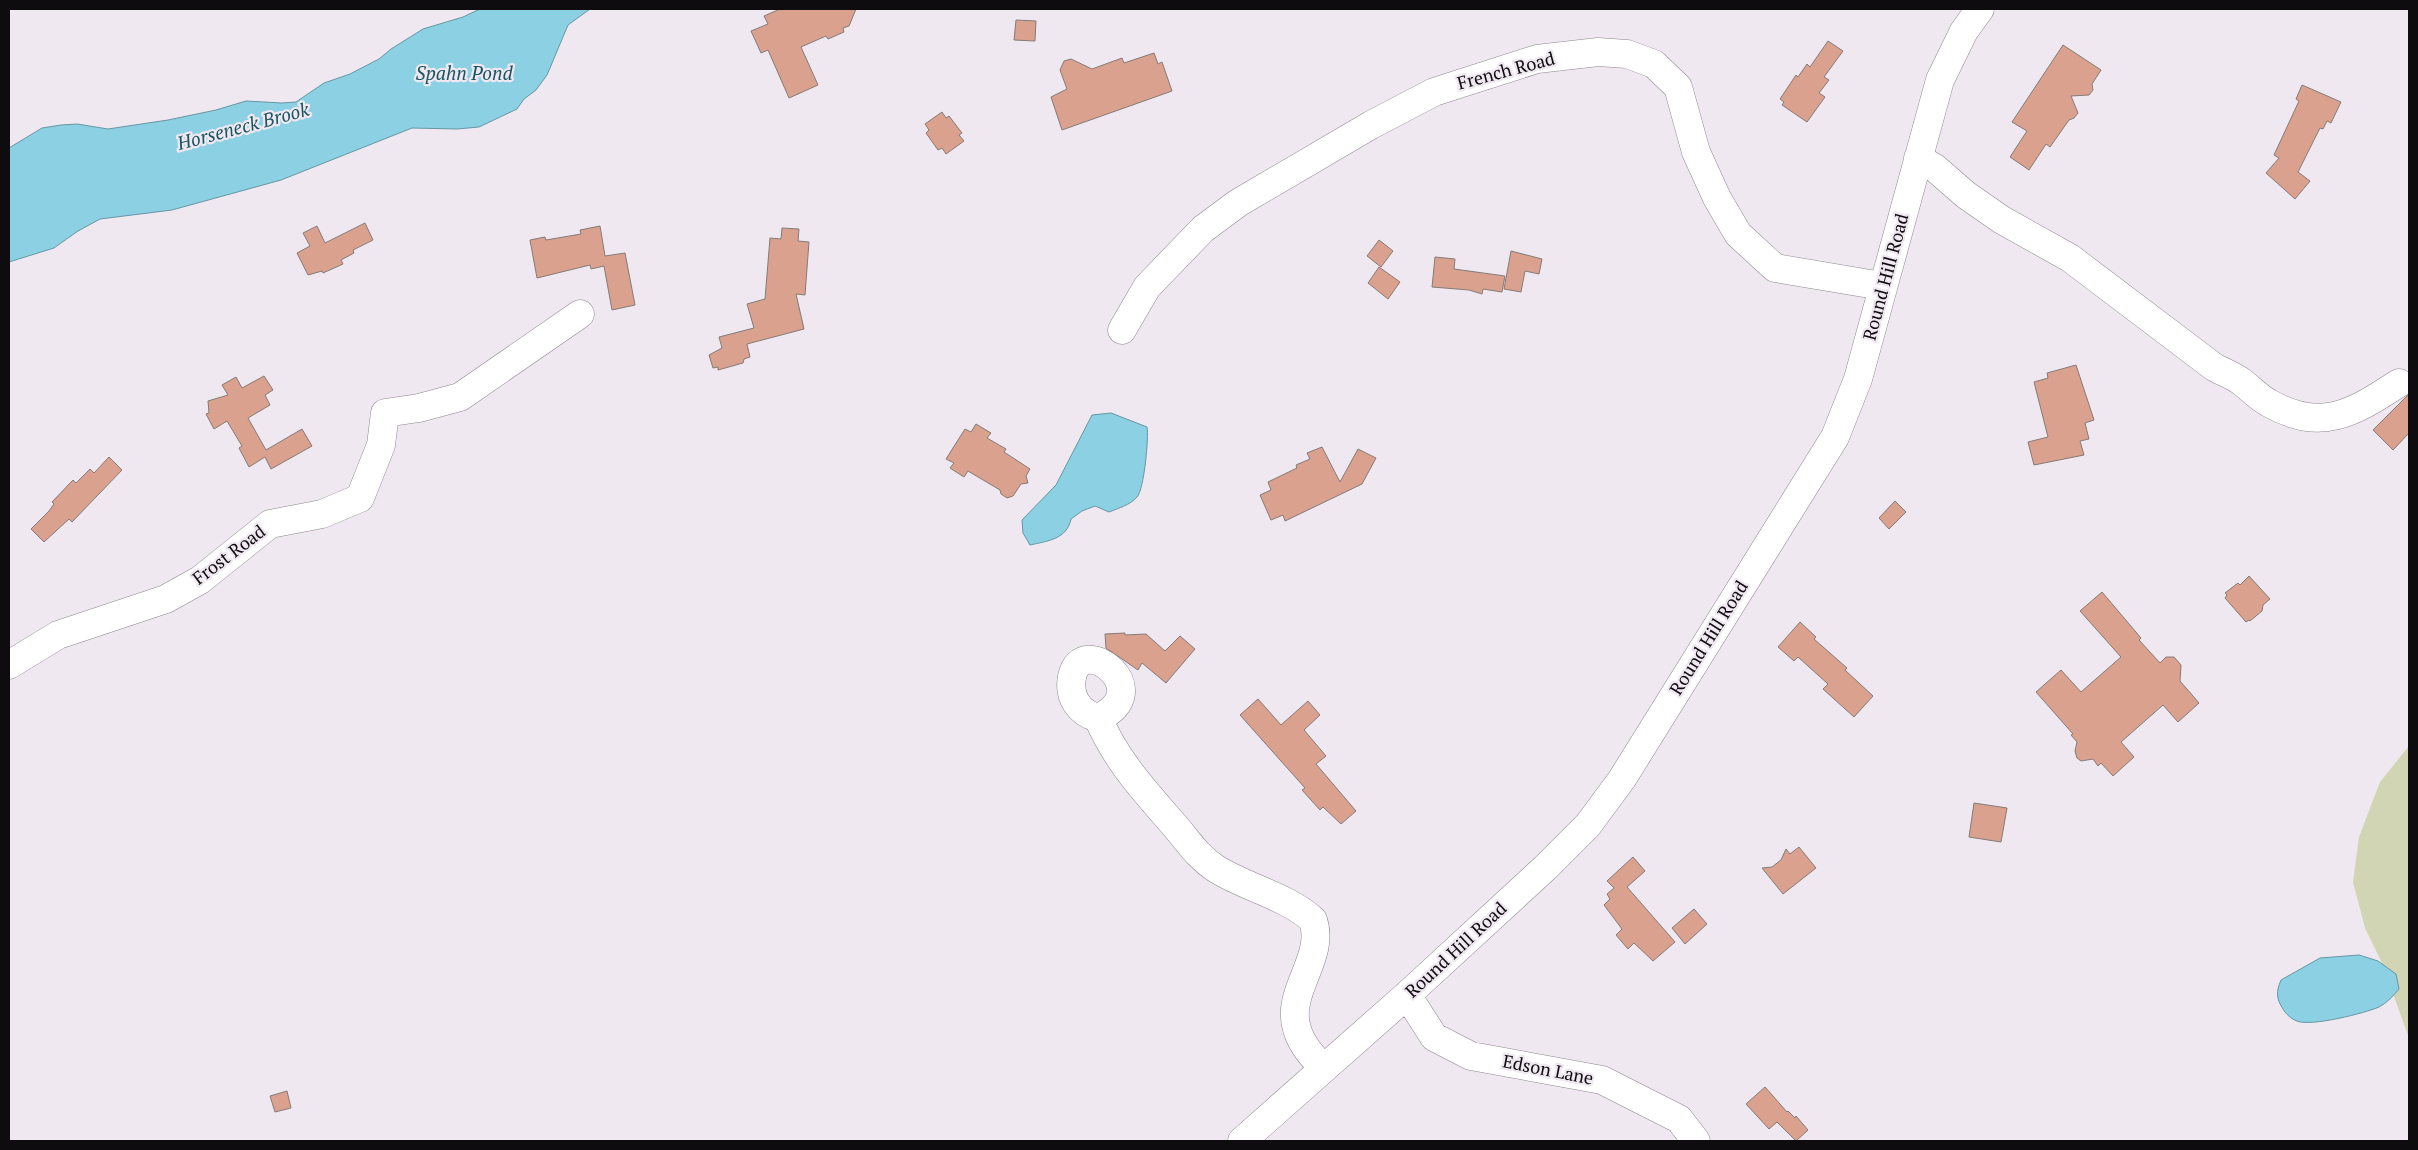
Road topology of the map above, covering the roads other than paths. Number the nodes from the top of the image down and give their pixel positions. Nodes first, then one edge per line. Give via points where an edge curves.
1 (1980, 9) edge
2 (1918, 158) junction
3 (1882, 286) junction
4 (580, 314) dead end
5 (1122, 330) dead end
6 (2399, 383) dead end
7 (9, 665) edge
8 (1098, 718) dead end
9 (1406, 995) junction
10 (1323, 1068) junction
11 (1242, 1141) edge
12 (1696, 1141) edge

1 - 2 street, Round Hill Road via 1964,31 1940,80
2 - 3 street, Round Hill Road
2 - 6 street via 2002,220 2070,258 2214,367 2240,380 2268,403 2295,416 2316,420 2333,418 2358,409
3 - 5 street, French Road via 1775,268 1738,234 1717,198 1696,152 1678,87 1654,64 1627,54 1598,52 1537,59 1434,92 1354,134 1238,203 1203,229 1147,287
3 - 9 street, Round Hill Road via 1858,380 1835,437 1622,779 1588,825
4 - 7 street, Frost Road via 460,397 385,413 381,445 360,498 322,514 270,524 200,580 166,599 58,635
8 - 10 street via 1126,769 1196,852 1214,867 1294,907 1312,920 1317,939 1296,1003 1295,1017 1296,1029
9 - 10 street, Round Hill Road
9 - 12 street, Edson Lane via 1434,1037 1471,1056 1602,1080 1679,1119
10 - 11 street, Round Hill Road

